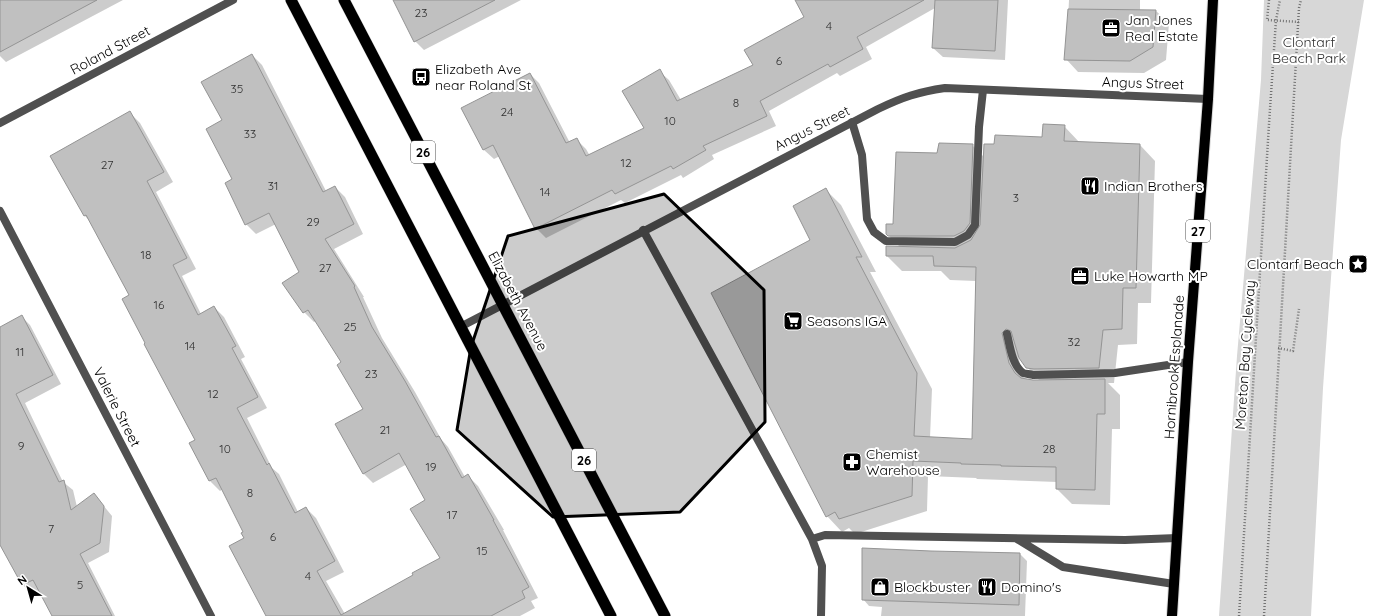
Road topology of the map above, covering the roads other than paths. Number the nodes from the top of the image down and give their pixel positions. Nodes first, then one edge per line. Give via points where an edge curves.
1 (233, 0) edge
2 (291, 0) edge
3 (344, 0) edge
4 (1213, 0) edge
5 (983, 90) junction
6 (1208, 99) junction
7 (852, 122) junction
8 (0, 123) edge
9 (0, 211) edge
10 (643, 230) junction
11 (503, 304) junction
12 (462, 326) junction
13 (1007, 334) dead end
14 (1188, 362) junction
15 (1177, 538) junction
16 (812, 539) junction
17 (1017, 539) junction
18 (1174, 584) junction
19 (211, 616) edge
20 (611, 616) edge
21 (665, 616) edge
22 (821, 616) edge
23 (1172, 616) edge

1 - 8 street, Roland Street
2 - 12 highway
3 - 11 highway, Elizabeth Avenue / 26
4 - 6 main road, Hornibrook Esplanade / 27
5 - 6 street, Angus Street
5 - 7 street, Angus Street via 945,88 922,91 898,99
5 - 7 street via 975,225 968,235 955,242 886,241 874,232 867,219 862,155
6 - 14 main road, Hornibrook Esplanade / 27
7 - 10 street, Angus Street
9 - 19 street, Valerie Street
10 - 11 street, Angus Street
10 - 16 street
11 - 12 street, Angus Street
11 - 21 highway, Elizabeth Avenue / 26
12 - 20 highway
13 - 14 street via 1017,365 1024,373 1033,375 1115,373
14 - 15 main road, Hornibrook Esplanade / 27
15 - 17 street
15 - 18 main road, Hornibrook Esplanade / 27
16 - 17 street via 825,535
16 - 22 street via 822,566
17 - 18 street via 1063,567
18 - 23 main road, Hornibrook Esplanade / 27

